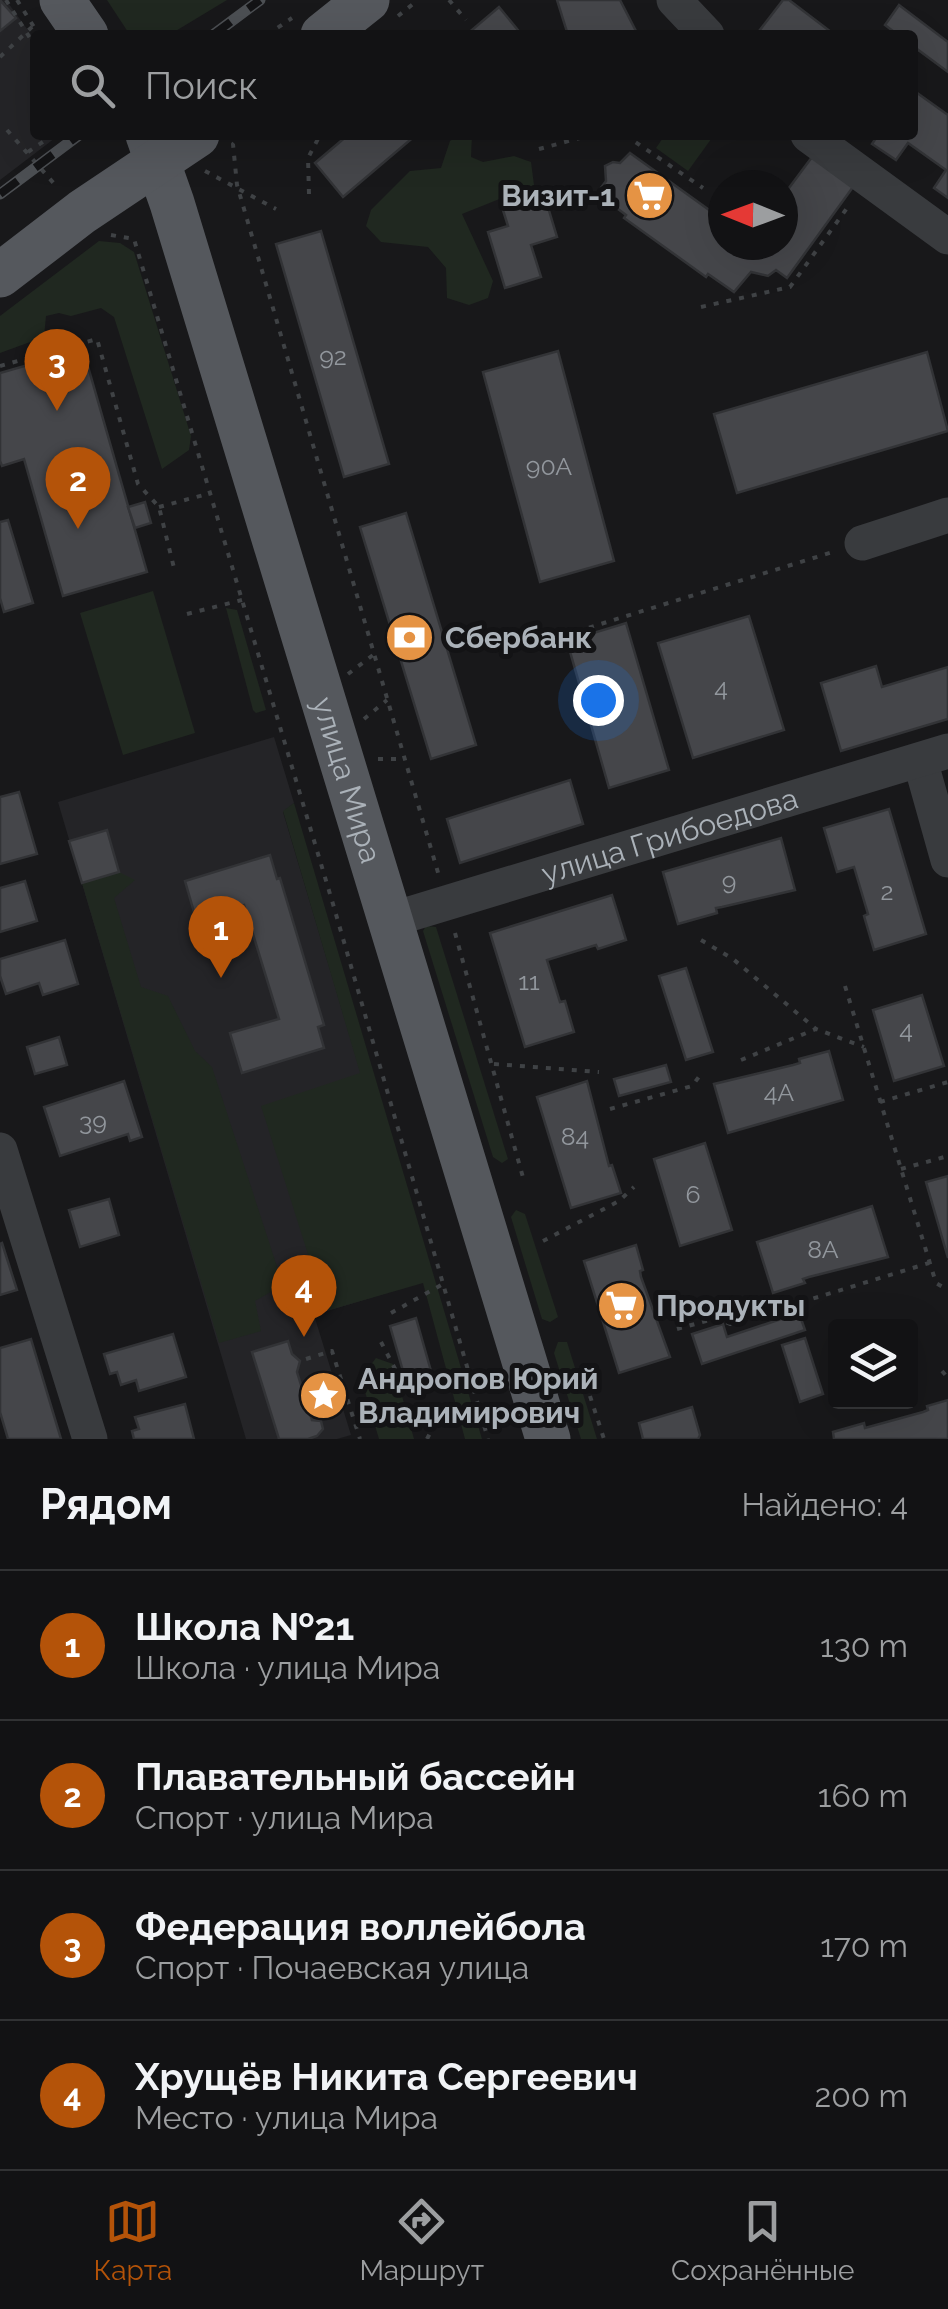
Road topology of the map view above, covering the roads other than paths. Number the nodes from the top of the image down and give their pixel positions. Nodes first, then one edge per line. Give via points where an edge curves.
1 (366, 0) edge
2 (674, 0) edge
3 (48, 13) edge
4 (77, 30) edge
5 (329, 30) edge
6 (701, 30) edge
7 (815, 140) edge
8 (154, 149) edge
9 (201, 153) edge
10 (948, 237) edge
11 (0, 276) edge
12 (948, 515) edge
13 (862, 542) road end
14 (934, 755) edge
15 (948, 860) edge
16 (390, 920) junction
17 (0, 1150) edge
18 (90, 1439) edge
19 (548, 1439) edge

1 - 5 main road
2 - 6 street
3 - 4 main road
7 - 10 street
8 - 9 main road
8 - 11 main road
8 - 16 main road, улица Мира
12 - 13 street
14 - 15 street
14 - 16 street, улица Грибоедова
16 - 19 main road, улица Мира
17 - 18 street

